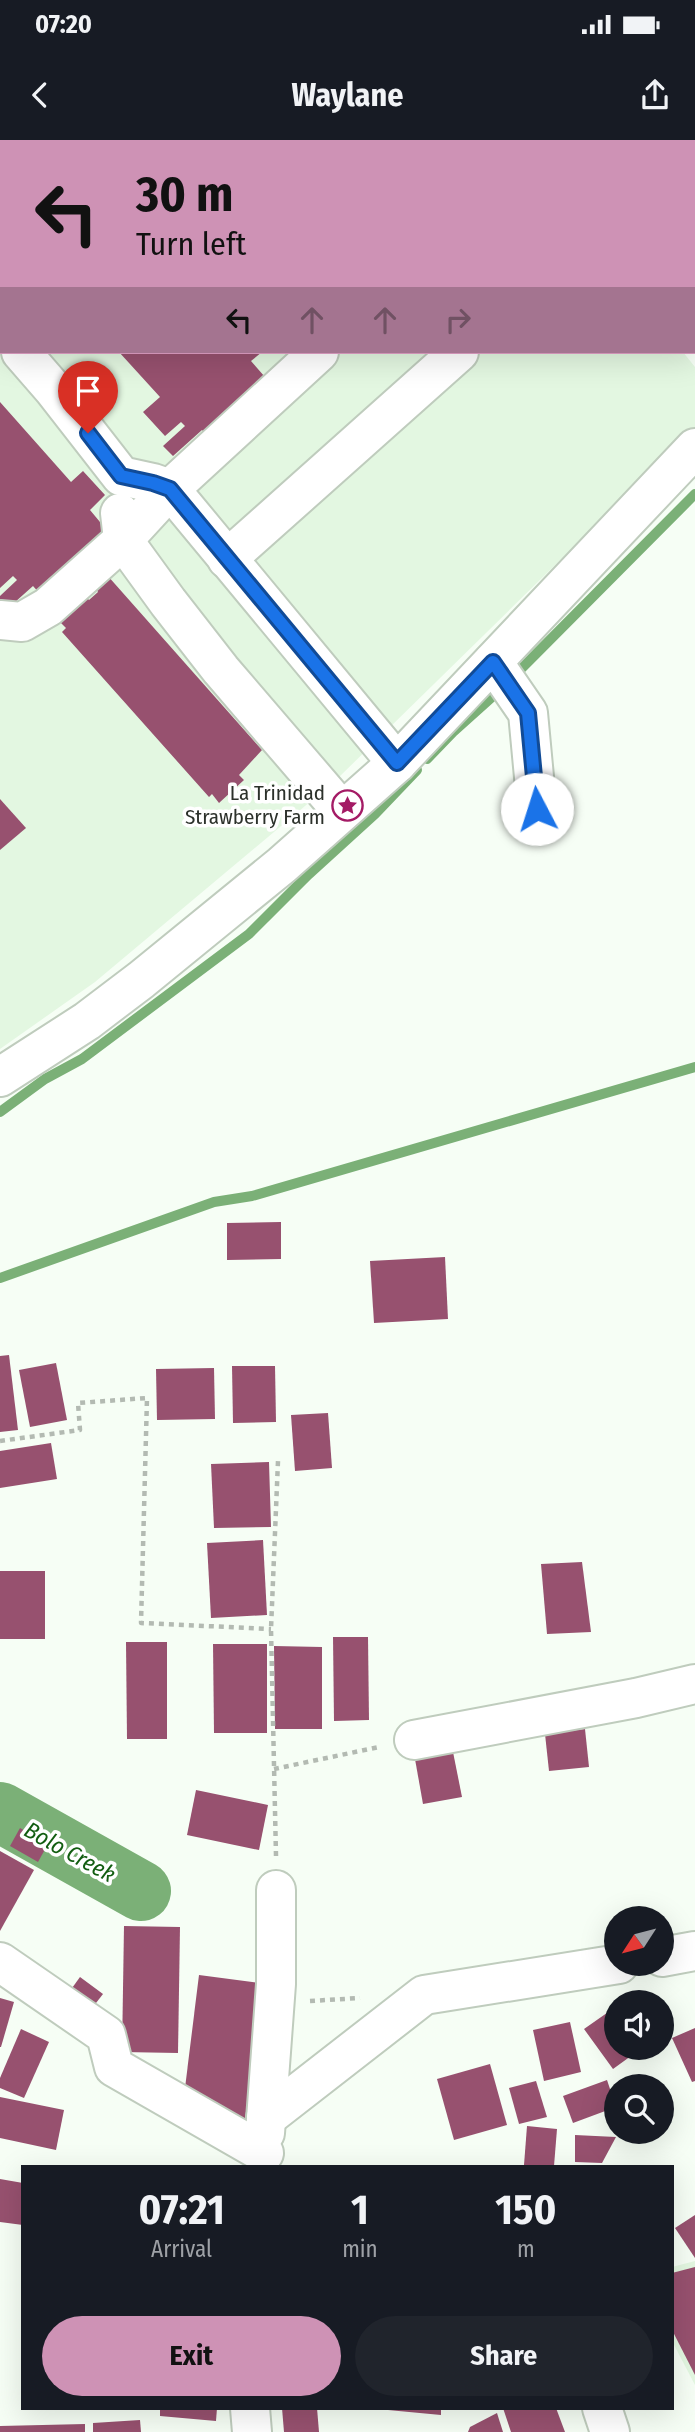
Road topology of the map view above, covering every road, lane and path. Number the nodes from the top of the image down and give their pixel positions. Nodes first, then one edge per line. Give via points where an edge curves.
1 (23, 354) edge
2 (317, 354) edge
3 (456, 354) edge
4 (695, 448) edge
5 (121, 476) junction
6 (170, 489) junction
7 (123, 540) junction
8 (227, 559) junction
9 (0, 620) edge
10 (503, 676) junction
11 (397, 763) junction
12 (537, 809) dead end
13 (342, 811) junction
14 (0, 1077) edge
15 (0, 1441) edge
16 (278, 1461) dead end
17 (271, 1629) junction
18 (695, 1684) edge
19 (414, 1740) joint
20 (274, 1769) junction
21 (276, 1890) joint
22 (695, 1951) edge
23 (674, 1954) edge
24 (0, 1962) edge
25 (604, 1966) edge
26 (369, 1998) dead end
27 (274, 2003) junction
28 (264, 2146) edge
29 (250, 2410) edge
30 (603, 2410) edge
31 (252, 2432) edge
32 (610, 2432) edge

1 - 5 street
2 - 6 street
3 - 8 street
4 - 10 street
5 - 6 street
5 - 7 street
6 - 7 street
6 - 8 street
7 - 9 street via 48,607 22,622
7 - 13 street via 221,670
8 - 11 street
10 - 11 street
10 - 12 street via 528,713
11 - 13 street
13 - 14 street via 87,1021
15 - 17 path via 80,1430 78,1403 147,1398 141,1623
16 - 17 path
17 - 20 path
18 - 19 street
19 - 20 path
20 - 21 path
21 - 27 street
22 - 23 street
24 - 28 street via 106,2035 114,2067
25 - 28 street via 424,1995
26 - 27 path
27 - 28 street
29 - 31 street
30 - 32 street

